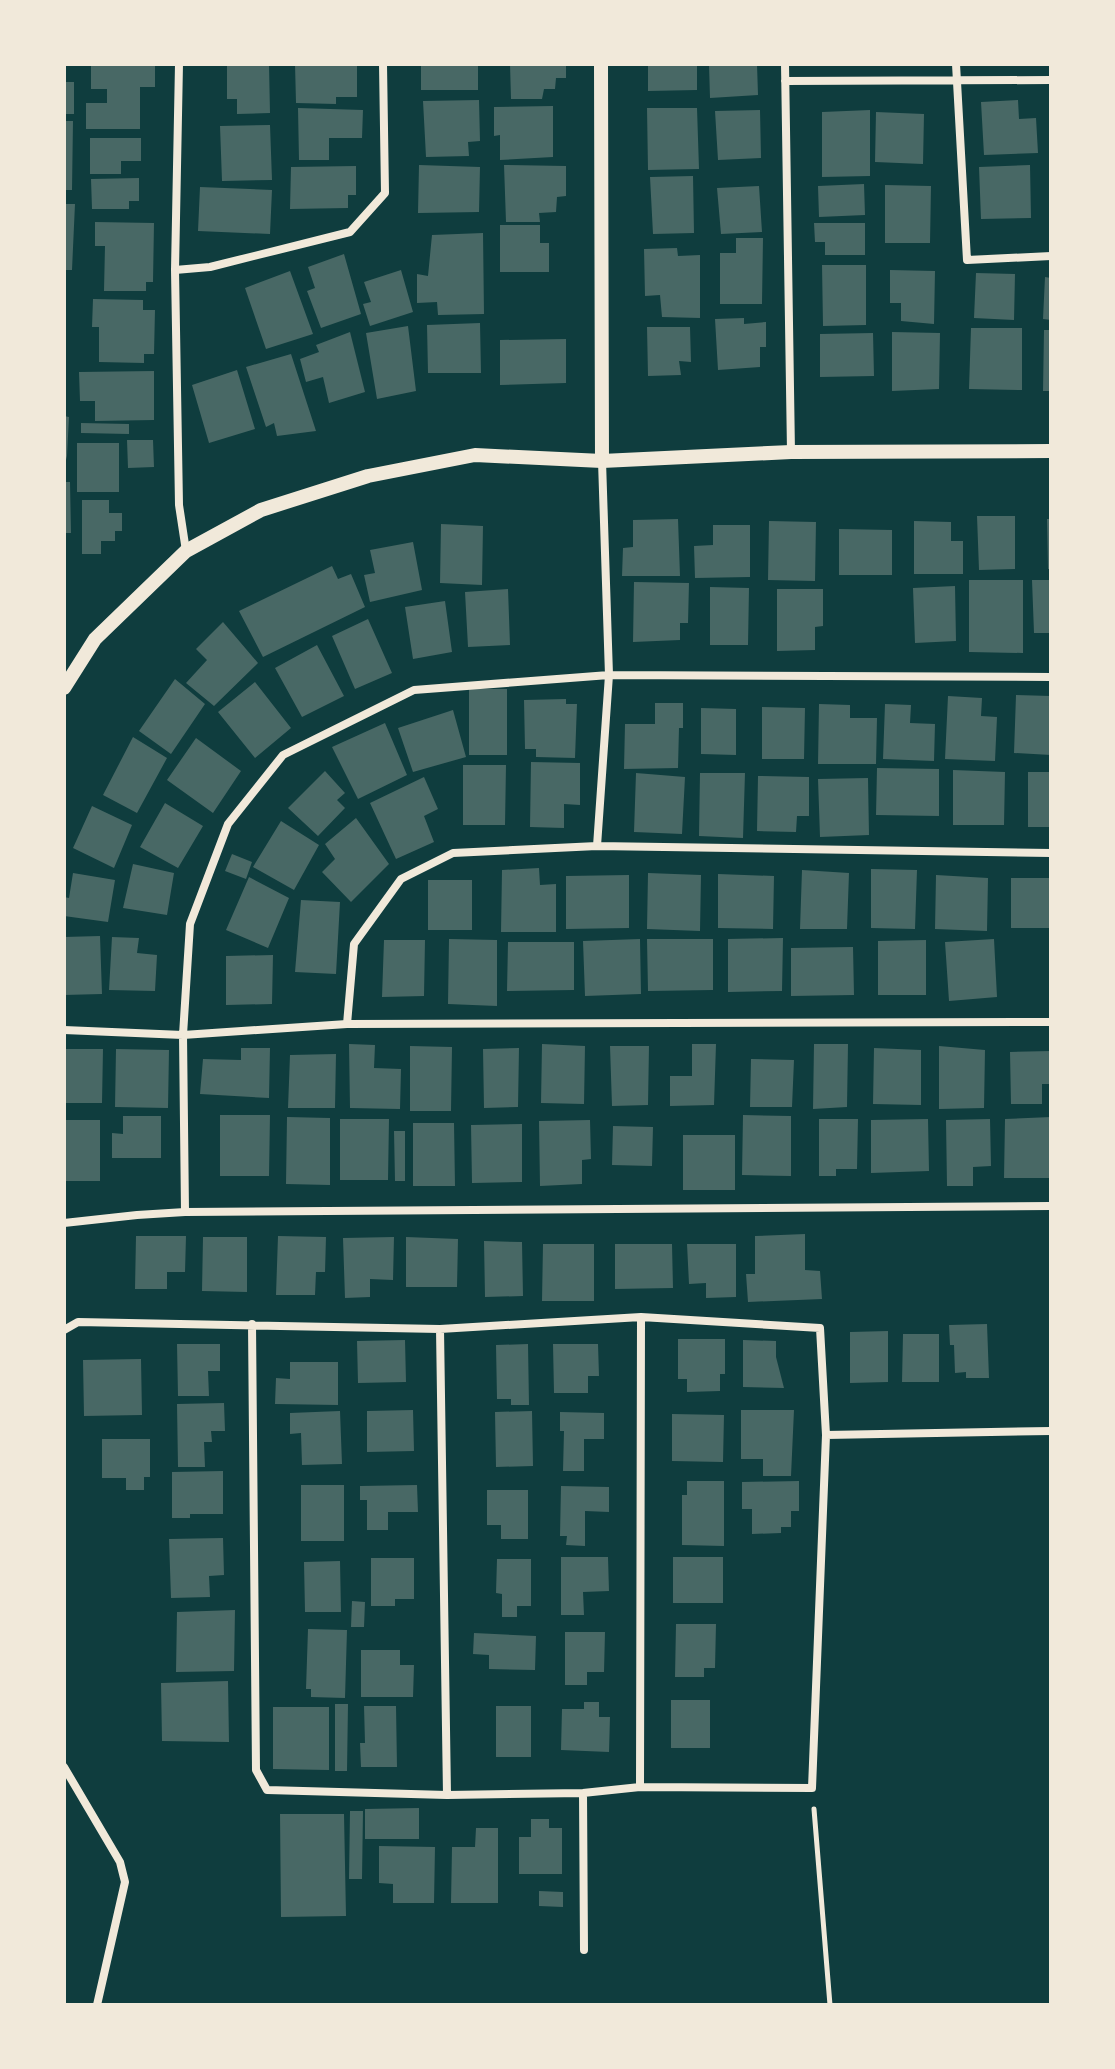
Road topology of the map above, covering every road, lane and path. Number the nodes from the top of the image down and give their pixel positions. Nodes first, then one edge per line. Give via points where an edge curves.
1 (179, 64) edge
2 (383, 64) edge
3 (601, 64) edge
4 (785, 64) edge
5 (956, 64) edge
6 (956, 79) junction
7 (1051, 80) edge
8 (785, 81) junction
9 (1051, 256) edge
10 (175, 270) junction
11 (1051, 451) edge
12 (791, 452) junction
13 (602, 461) junction
14 (186, 551) junction
15 (609, 675) junction
16 (1051, 677) edge
17 (64, 688) edge
18 (597, 846) junction
19 (1051, 853) edge
20 (1051, 1022) edge
21 (347, 1024) junction
22 (64, 1030) edge
23 (183, 1035) junction
24 (1051, 1206) edge
25 (185, 1212) junction
26 (64, 1223) edge
27 (641, 1317) junction
28 (252, 1324) junction
29 (440, 1329) junction
30 (64, 1330) edge
31 (1051, 1431) edge
32 (826, 1435) junction
33 (64, 1767) edge
34 (640, 1787) junction
35 (812, 1788) junction
36 (583, 1793) junction
37 (447, 1795) junction
38 (584, 1950) dead end
39 (97, 2005) edge
40 (830, 2005) edge

1 - 10 street
2 - 10 street via 385,193 350,232 210,267
3 - 13 street
4 - 8 street
5 - 6 street
6 - 7 street
6 - 8 street
6 - 9 street via 967,260
8 - 12 street
10 - 14 street via 179,505
11 - 12 street
12 - 13 street
13 - 14 street via 475,455 368,476 261,510
13 - 15 street
14 - 17 street via 95,639
15 - 16 street
15 - 18 street
15 - 23 street via 414,690 283,755 228,824 190,924
18 - 19 street
18 - 21 street via 453,853 401,879 354,944
20 - 21 street
21 - 23 street
22 - 23 street
23 - 25 street
24 - 25 street
25 - 26 street
27 - 29 street
27 - 32 street via 820,1328
27 - 34 street
28 - 29 street
28 - 30 street via 78,1322
28 - 37 street via 256,1770 267,1790
29 - 37 street
31 - 32 street
32 - 35 street
33 - 39 street via 120,1862 125,1882
34 - 35 street
34 - 36 street
35 - 40 path
36 - 37 street
36 - 38 street

